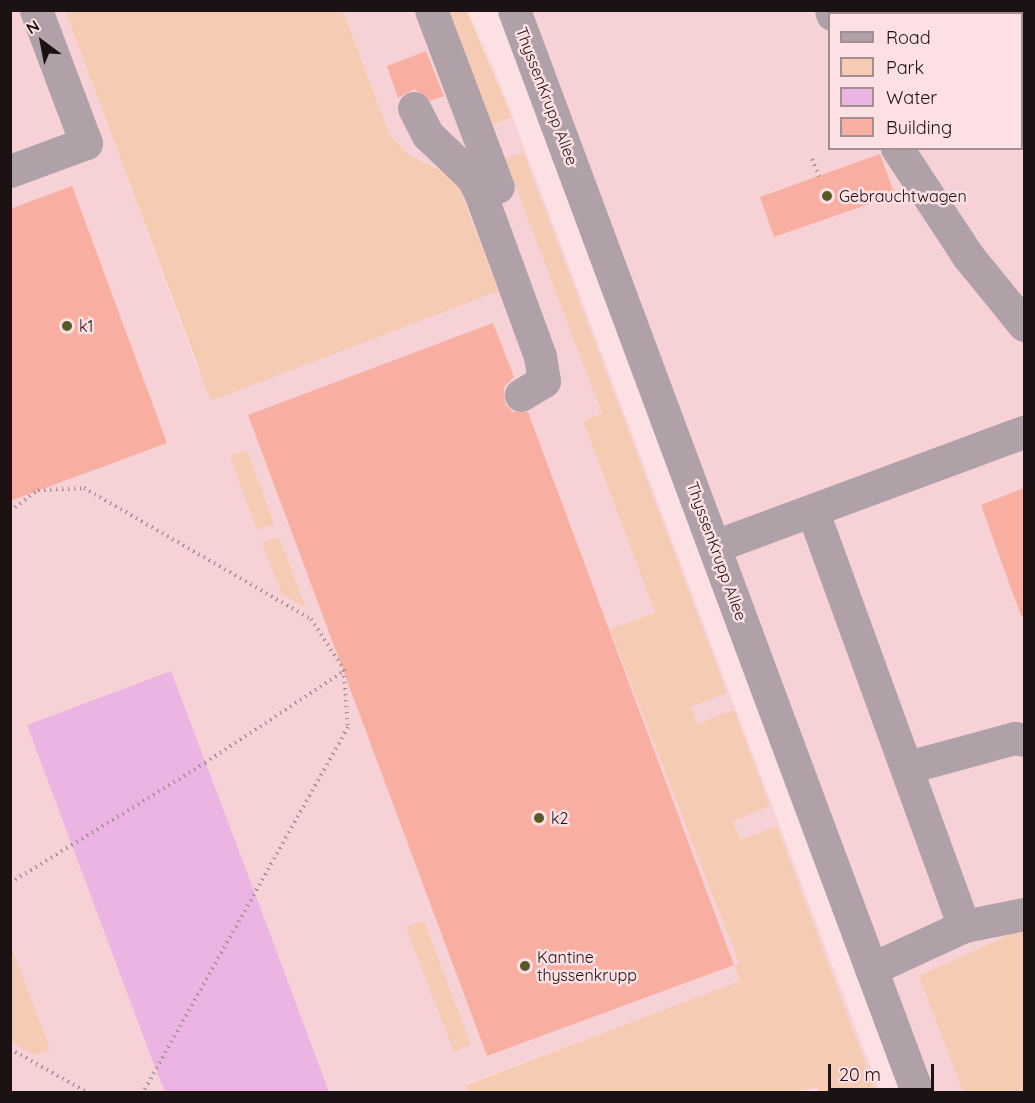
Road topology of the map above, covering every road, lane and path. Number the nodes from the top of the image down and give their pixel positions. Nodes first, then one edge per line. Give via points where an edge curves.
1 (36, 10) edge
2 (431, 10) edge
3 (514, 10) edge
4 (414, 108) dead end
5 (899, 150) edge
6 (812, 159) dead end
7 (10, 171) edge
8 (819, 177) dead end
9 (498, 187) dead end
10 (1011, 288) edge
11 (1024, 325) edge
12 (521, 395) dead end
13 (1024, 432) edge
14 (10, 511) edge
15 (813, 512) junction
16 (715, 546) junction
17 (344, 670) junction
18 (1024, 740) edge
19 (908, 767) junction
20 (10, 883) edge
21 (1024, 914) edge
22 (964, 926) junction
23 (871, 969) junction
24 (10, 1049) edge
25 (87, 1092) edge
26 (143, 1092) edge
27 (917, 1092) edge

1 - 7 street via 86,143
2 - 9 street
3 - 16 street, ThyssenKrupp Allee
4 - 12 street via 428,135 472,177 481,195 540,357 544,381
5 - 10 street
6 - 8 path
10 - 11 street
13 - 15 street
14 - 17 path via 38,490 84,488 311,618
15 - 16 street
15 - 19 street
16 - 23 street, ThyssenKrupp Allee
17 - 20 path via 206,763
17 - 26 path via 348,727
18 - 19 street via 1015,738
19 - 22 street
21 - 22 street
22 - 23 street
23 - 27 street, ThyssenKrupp Allee
24 - 25 path

